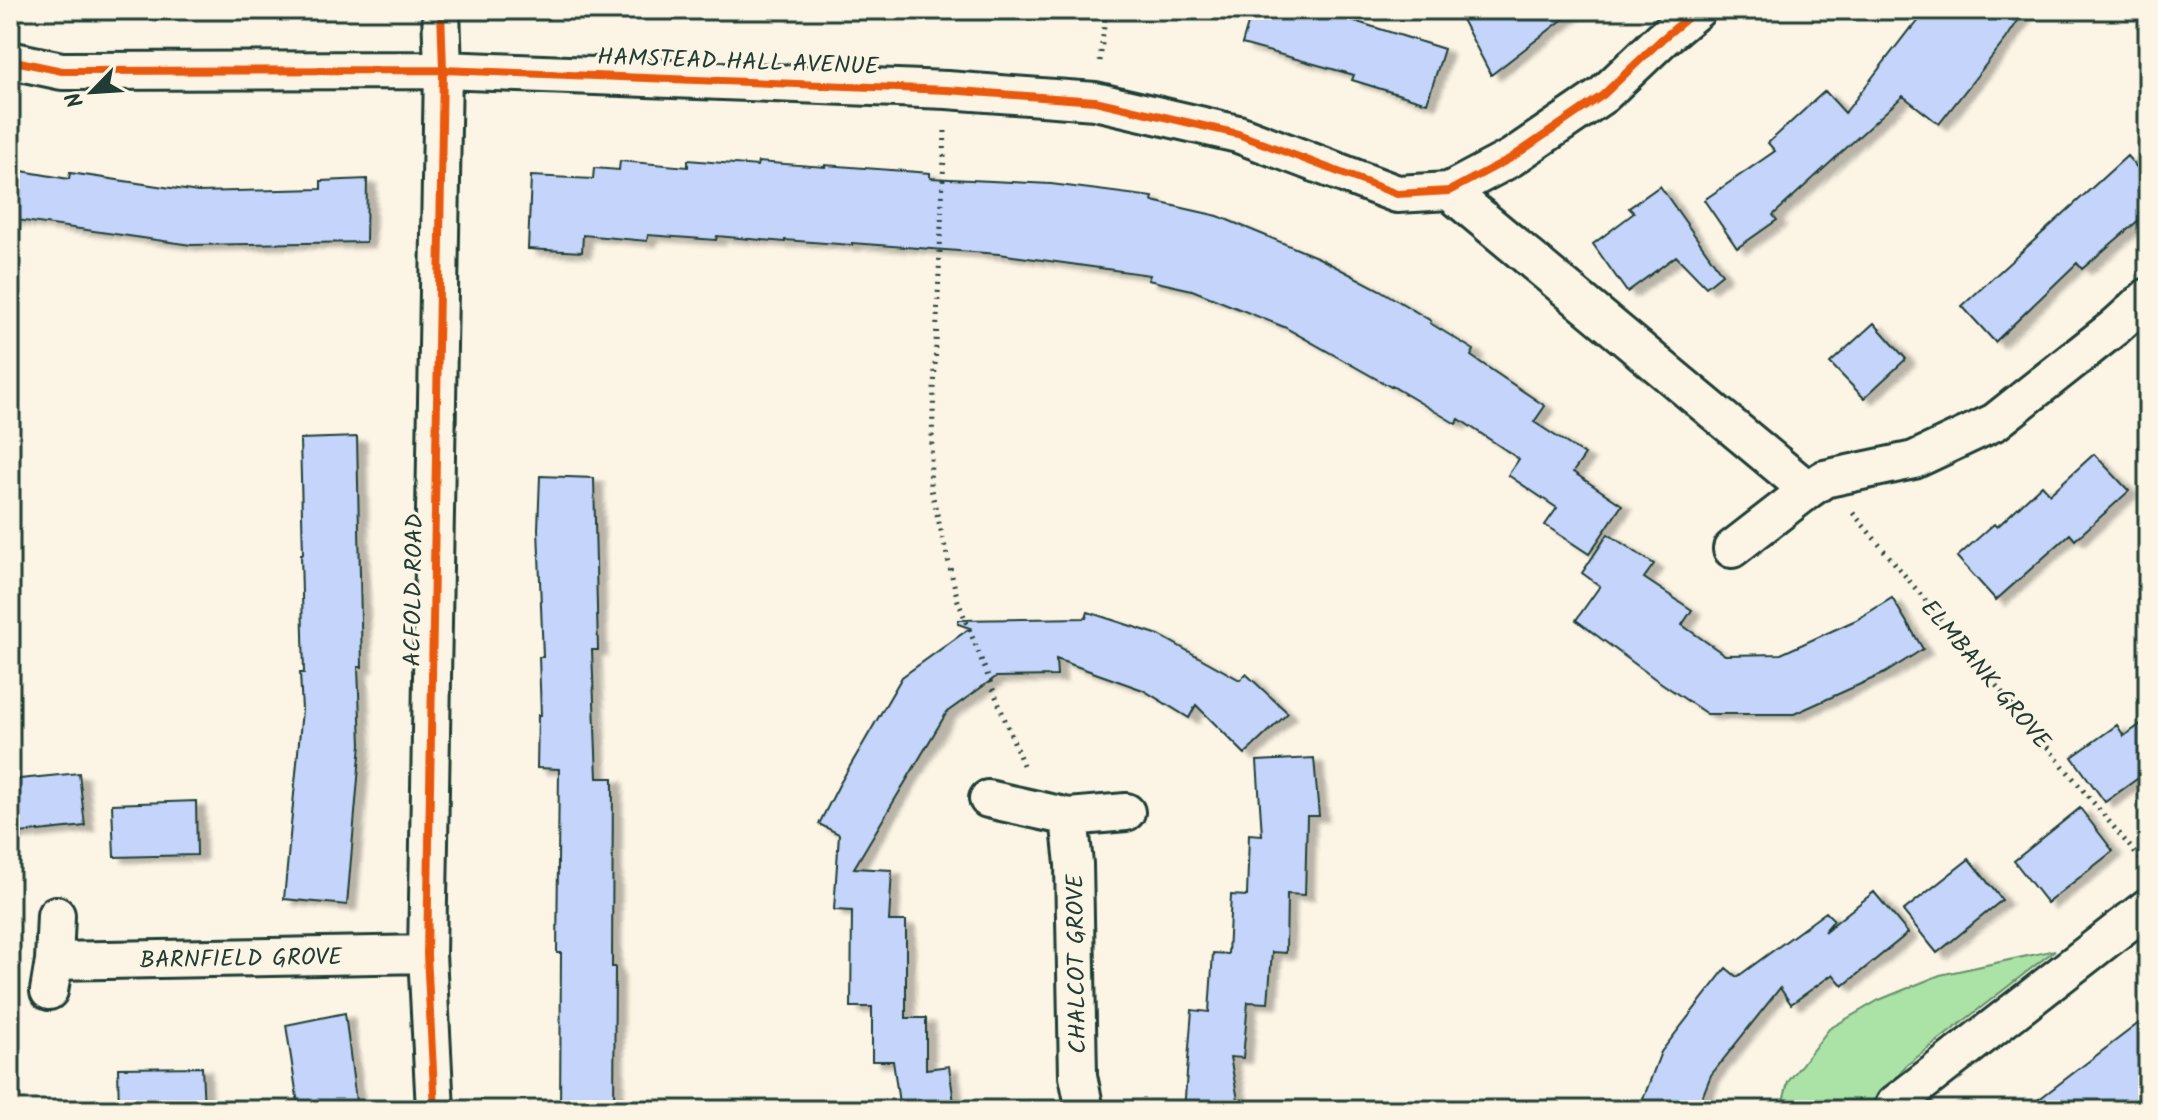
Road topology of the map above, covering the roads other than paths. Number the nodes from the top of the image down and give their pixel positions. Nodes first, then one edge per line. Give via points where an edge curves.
1 (441, 10) edge
2 (1697, 10) edge
3 (10, 60) edge
4 (443, 70) junction
5 (1449, 191) junction
6 (2148, 297) edge
7 (1816, 484) junction
8 (1732, 549) dead end
9 (988, 799) dead end
10 (1126, 812) dead end
11 (1055, 814) junction
12 (2148, 907) edge
13 (56, 915) dead end
14 (427, 954) junction
15 (435, 1110) edge
16 (1085, 1110) edge
17 (1892, 1110) edge

1 - 4 street, ACFOLD ROAD
2 - 5 street via 1603,95 1511,158
3 - 4 street, HAMSTEAD HALL AVENUE via 62,71
4 - 5 street, HAMSTEAD HALL AVENUE via 1095,101 1238,134 1397,194
4 - 14 street, ACFOLD ROAD
5 - 7 street
6 - 7 street via 1995,422 1914,460
7 - 8 street
9 - 11 street
10 - 11 street
11 - 16 street, CHALCOT GROVE via 1074,864 1078,1076
12 - 17 street
13 - 14 street, BARNFIELD GROVE via 51,976
14 - 15 street, ACFOLD ROAD

